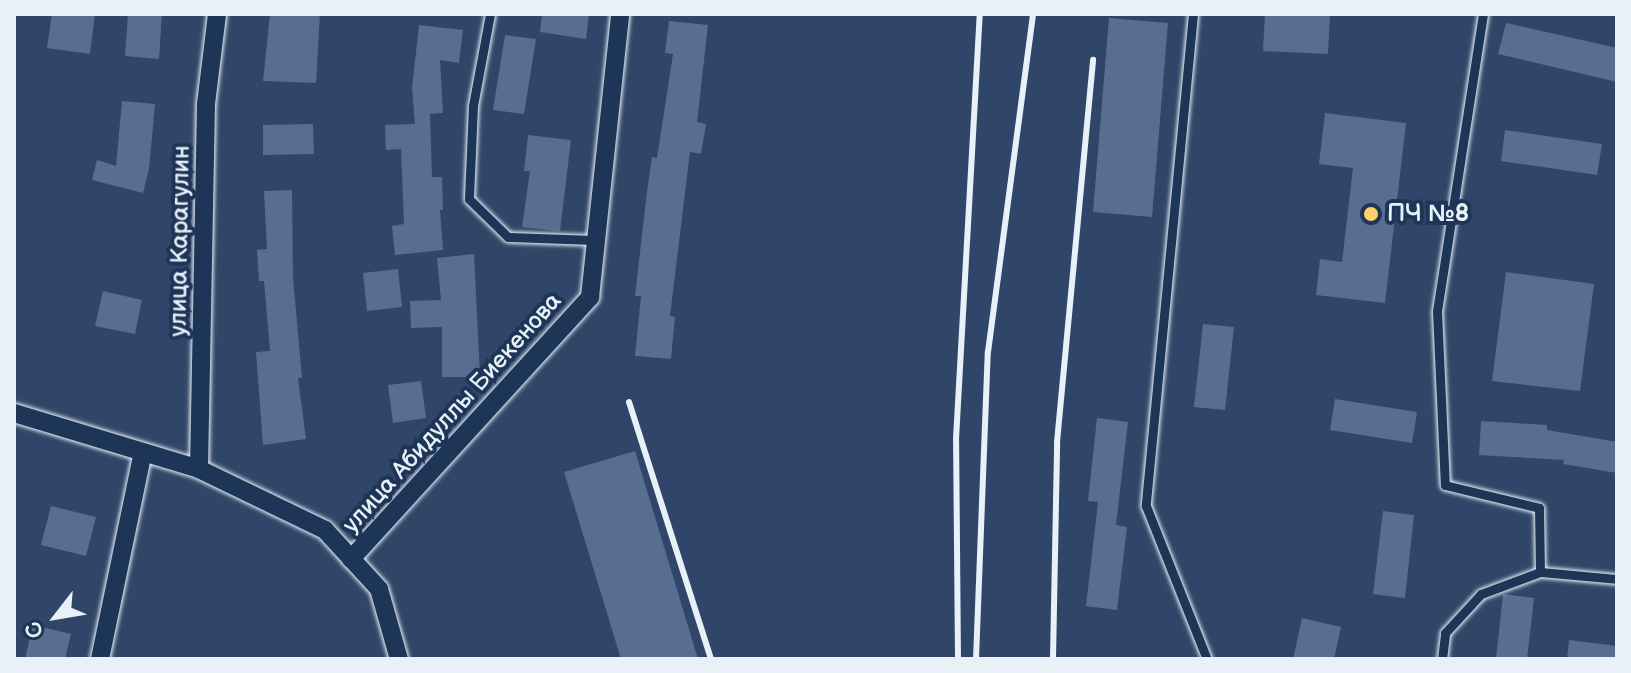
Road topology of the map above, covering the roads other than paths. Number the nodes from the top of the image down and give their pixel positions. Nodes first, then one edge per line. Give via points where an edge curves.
1 (217, 14) edge
2 (490, 14) edge
3 (620, 14) edge
4 (1193, 14) edge
5 (1483, 14) edge
6 (596, 240) junction
7 (14, 413) edge
8 (143, 452) junction
9 (199, 469) junction
10 (351, 559) junction
11 (1540, 572) junction
12 (1617, 579) edge
13 (100, 659) edge
14 (399, 659) edge
15 (1207, 659) edge
16 (1442, 659) edge

1 - 9 street, улица Карагулин via 206,104
2 - 6 lane via 473,106 469,199 508,237
3 - 6 street, улица Абидуллы Биекенова
4 - 15 lane via 1146,506
5 - 11 lane via 1437,311 1445,485 1539,508
6 - 10 street, улица Абидуллы Биекенова via 590,297
7 - 8 street
8 - 9 street
8 - 13 street
9 - 10 street via 325,530
10 - 14 street via 379,589
11 - 12 lane
11 - 16 lane via 1481,594 1445,633

